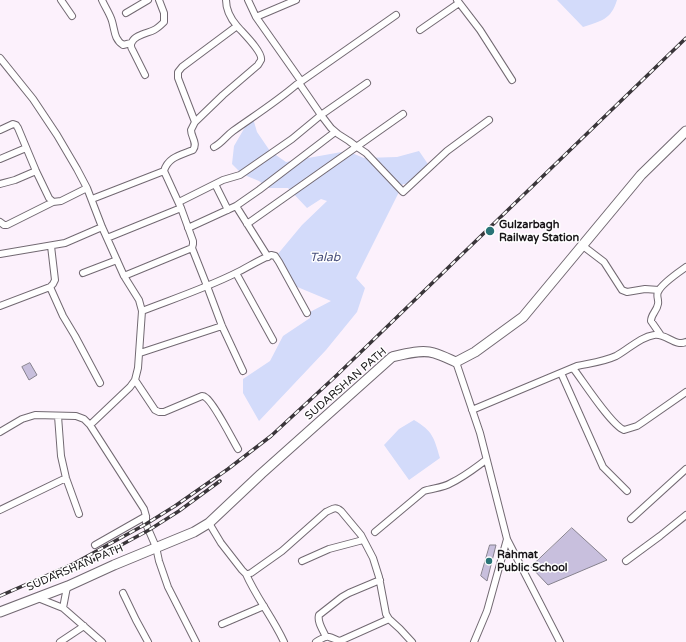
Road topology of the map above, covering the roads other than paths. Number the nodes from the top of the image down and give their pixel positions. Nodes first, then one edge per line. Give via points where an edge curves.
1 (61, 0) edge
2 (102, 0) edge
3 (148, 0) edge
4 (159, 0) edge
5 (226, 0) edge
6 (248, 0) edge
7 (296, 0) edge
8 (458, 2) edge
9 (126, 13) dead end
10 (396, 15) dead end
11 (72, 16) dead end
12 (256, 17) junction
13 (237, 26) junction
14 (420, 30) dead end
15 (131, 43) junction
16 (0, 58) edge
17 (145, 75) dead end
18 (512, 80) dead end
19 (300, 82) junction
20 (367, 83) dead end
21 (403, 114) dead end
22 (321, 115) junction
23 (489, 120) dead end
24 (195, 122) junction
25 (0, 130) edge
26 (686, 131) edge
27 (336, 132) junction
28 (214, 147) dead end
29 (357, 147) junction
30 (26, 148) junction
31 (0, 160) edge
32 (164, 170) junction
33 (36, 171) junction
34 (0, 184) edge
35 (214, 184) junction
36 (87, 188) junction
37 (92, 199) junction
38 (53, 202) junction
39 (180, 205) junction
40 (236, 206) junction
41 (228, 210) junction
42 (0, 222) edge
43 (247, 224) junction
44 (102, 227) junction
45 (188, 228) junction
46 (107, 238) junction
47 (51, 246) junction
48 (583, 246) junction
49 (192, 248) junction
50 (0, 254) edge
51 (268, 256) junction
52 (117, 260) junction
53 (686, 267) edge
54 (84, 273) dead end
55 (236, 273) junction
56 (124, 276) junction
57 (207, 286) junction
58 (50, 287) junction
59 (659, 290) junction
60 (0, 306) edge
61 (142, 311) junction
62 (308, 313) dead end
63 (222, 326) junction
64 (660, 334) junction
65 (273, 340) dead end
66 (686, 342) edge
67 (140, 353) junction
68 (456, 362) junction
69 (573, 368) junction
70 (243, 371) dead end
71 (561, 373) junction
72 (135, 380) junction
73 (100, 383) dead end
74 (686, 392) edge
75 (472, 410) junction
76 (58, 416) junction
77 (90, 425) junction
78 (0, 432) edge
79 (238, 449) dead end
80 (486, 460) junction
81 (686, 469) edge
82 (66, 478) junction
83 (627, 491) dead end
84 (0, 510) edge
85 (79, 514) dead end
86 (686, 515) edge
87 (146, 516) junction
88 (631, 519) dead end
89 (209, 523) junction
90 (376, 532) dead end
91 (507, 539) junction
92 (363, 540) junction
93 (95, 545) dead end
94 (156, 547) junction
95 (302, 561) dead end
96 (626, 561) dead end
97 (246, 574) junction
98 (380, 580) junction
99 (67, 587) junction
100 (123, 593) dead end
101 (38, 598) junction
102 (264, 606) junction
103 (63, 608) junction
104 (0, 612) edge
105 (389, 620) junction
106 (222, 624) dead end
107 (84, 626) junction
108 (326, 637) junction
109 (408, 641) edge
110 (60, 642) edge
111 (102, 642) edge
112 (148, 642) edge
113 (196, 642) edge
114 (284, 642) edge
115 (316, 642) edge
116 (474, 642) edge
117 (560, 642) edge

1 - 11 street
2 - 15 street via 116,38 123,45
3 - 9 street
4 - 15 street via 164,22 154,30 136,37
5 - 13 street via 227,9
6 - 12 street
7 - 12 street
8 - 14 street
8 - 18 street via 480,30
10 - 19 street
12 - 19 street
13 - 24 street via 178,72
13 - 24 street via 253,44 261,59 258,65
15 - 17 street via 131,48
16 - 36 street via 33,99
19 - 22 street
19 - 28 street
20 - 22 street
21 - 29 street
22 - 27 street
22 - 35 street via 240,175
23 - 29 street via 447,151 403,192 366,153
24 - 32 street via 191,133 195,147 171,160
25 - 30 street via 9,125 16,125
26 - 48 main road via 641,176
27 - 29 street
27 - 40 street
29 - 43 street
30 - 31 street
30 - 33 street
32 - 37 street
32 - 39 street
33 - 34 street
33 - 38 street
35 - 39 street
35 - 41 street
36 - 37 street
36 - 38 street via 61,201
37 - 44 street
38 - 42 street via 7,225
39 - 45 street
39 - 46 street
40 - 41 street
40 - 43 street
41 - 45 street
43 - 51 street
44 - 46 street
44 - 47 street via 65,243
45 - 49 street via 194,244
46 - 52 street
47 - 50 street
47 - 58 street via 55,280
48 - 59 street via 604,262 622,290
48 - 68 main road via 523,317 475,352
49 - 56 street
49 - 57 street
51 - 55 street
51 - 62 street via 275,256
52 - 54 street
52 - 56 street
53 - 59 street
55 - 57 street
55 - 65 street
56 - 61 street via 139,300
57 - 61 street
57 - 63 street
58 - 60 street
58 - 73 street
59 - 64 street via 658,305 651,321
61 - 67 street
63 - 67 street
63 - 70 street
64 - 66 street via 677,342
64 - 69 street via 648,336 623,352 595,364
67 - 72 street
68 - 75 street
68 - 89 main road, SUDARSHAN PATH via 433,352 405,353 392,357
69 - 71 street
69 - 74 street via 609,417 624,430 637,426
71 - 75 street
71 - 83 street via 603,467
72 - 77 street
72 - 79 street via 159,412 205,397 220,416
75 - 80 street
76 - 77 street via 80,417
76 - 78 street via 35,415 22,419
76 - 82 street via 61,456
77 - 87 street via 141,504
80 - 90 street via 452,483 424,491
80 - 91 street
81 - 88 street
82 - 84 street
82 - 85 street
86 - 96 street
87 - 93 street
87 - 94 street via 146,524
89 - 94 main road, SUDARSHAN PATH via 194,532
89 - 97 street via 221,543
91 - 116 street
91 - 117 street
92 - 95 street via 329,548
92 - 97 street via 341,511 334,508 326,512 282,551
92 - 98 street via 373,558
94 - 99 main road, SUDARSHAN PATH
94 - 113 street via 168,587
97 - 102 street
98 - 105 street
98 - 108 street via 342,597 319,615 318,621
99 - 101 main road, SUDARSHAN PATH
99 - 103 street
100 - 112 street
101 - 103 street
101 - 104 main road, SUDARSHAN PATH
102 - 106 street
102 - 114 street
103 - 107 street
105 - 108 street via 340,640
105 - 109 street via 400,629
107 - 110 street
107 - 111 street
108 - 115 street

